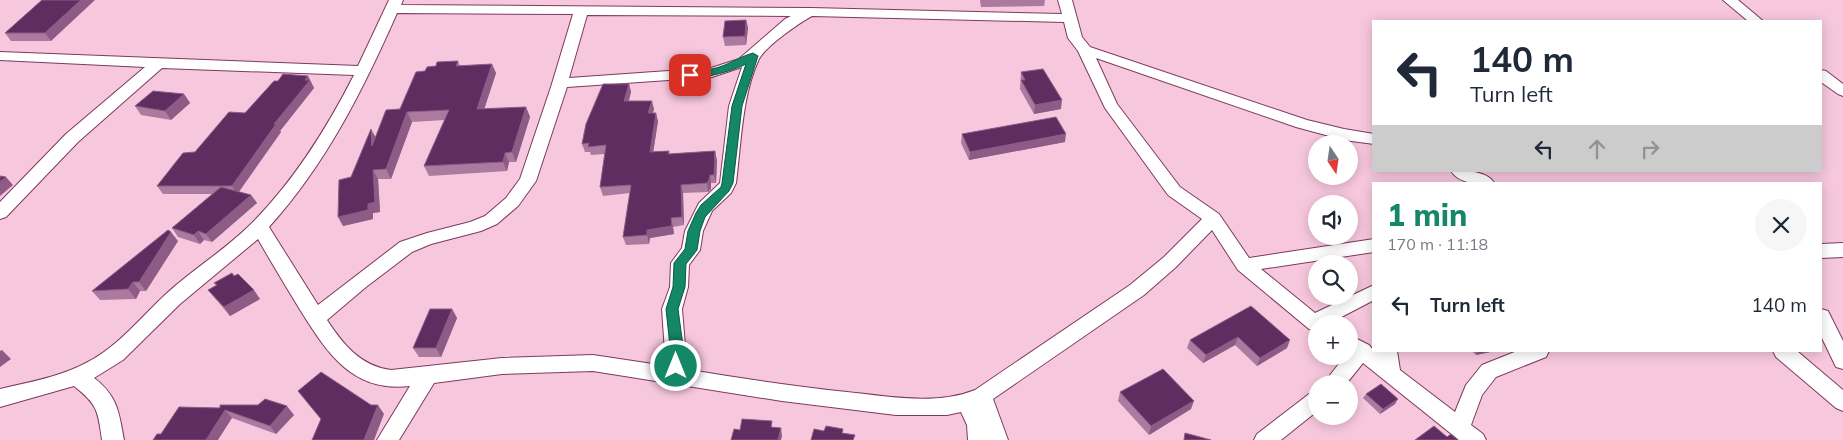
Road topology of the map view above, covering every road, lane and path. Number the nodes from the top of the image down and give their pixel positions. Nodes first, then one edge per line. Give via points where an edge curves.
1 (1065, 0) edge
2 (1730, 0) edge
3 (394, 4) edge
4 (581, 11) junction
5 (811, 12) junction
6 (1069, 18) junction
7 (1755, 20) edge
8 (1085, 50) junction
9 (0, 56) edge
10 (753, 56) junction
11 (159, 63) junction
12 (363, 71) junction
13 (1822, 75) edge
14 (560, 83) junction
15 (1843, 91) edge
16 (1372, 139) edge
17 (1462, 172) edge
18 (1484, 182) edge
19 (0, 213) edge
20 (1213, 218) junction
21 (259, 226) junction
22 (1372, 245) edge
23 (1843, 250) edge
24 (1822, 251) edge
25 (1244, 264) junction
26 (1372, 294) edge
27 (1330, 315) edge
28 (1308, 317) edge
29 (316, 318) junction
30 (1822, 318) edge
31 (1358, 349) edge
32 (1387, 352) edge
33 (1536, 352) edge
34 (1782, 353) edge
35 (1843, 362) edge
36 (1391, 374) junction
37 (671, 375) junction
38 (76, 376) junction
39 (428, 376) junction
40 (0, 398) edge
41 (974, 399) junction
42 (1843, 402) edge
43 (1308, 406) edge
44 (1463, 420) dead end
45 (113, 440) edge
46 (388, 440) edge
47 (979, 440) edge
48 (997, 440) edge
49 (1265, 440) edge
50 (1475, 440) edge

1 - 6 street
2 - 7 street
3 - 4 street
3 - 12 street
4 - 5 street
4 - 14 street
5 - 6 street
5 - 10 street via 790,22
6 - 8 street via 1075,38
8 - 16 street via 1316,128
8 - 20 street via 1110,105 1174,191
9 - 11 street
10 - 14 street via 712,72
10 - 37 street via 737,106 726,189 705,207 694,231 691,250 680,263 679,287 672,309 676,366
11 - 12 street
11 - 19 street via 72,138
12 - 21 street via 310,162
13 - 15 street
14 - 29 street via 528,181 512,202 499,214 475,227 406,247
17 - 18 street
20 - 25 street
20 - 41 street via 1137,290
21 - 29 street
21 - 38 street via 172,300 115,356
22 - 25 street
23 - 24 street
25 - 28 street
26 - 27 street
29 - 39 street via 347,359 364,371 382,378
30 - 35 street
31 - 36 street
32 - 36 street
33 - 44 street via 1489,371 1473,391
34 - 42 street
36 - 50 street
37 - 39 street via 565,362
37 - 41 street via 782,393 896,406 928,407
38 - 40 street
38 - 45 street via 108,407
39 - 46 street
41 - 47 street
41 - 48 street
43 - 49 street

